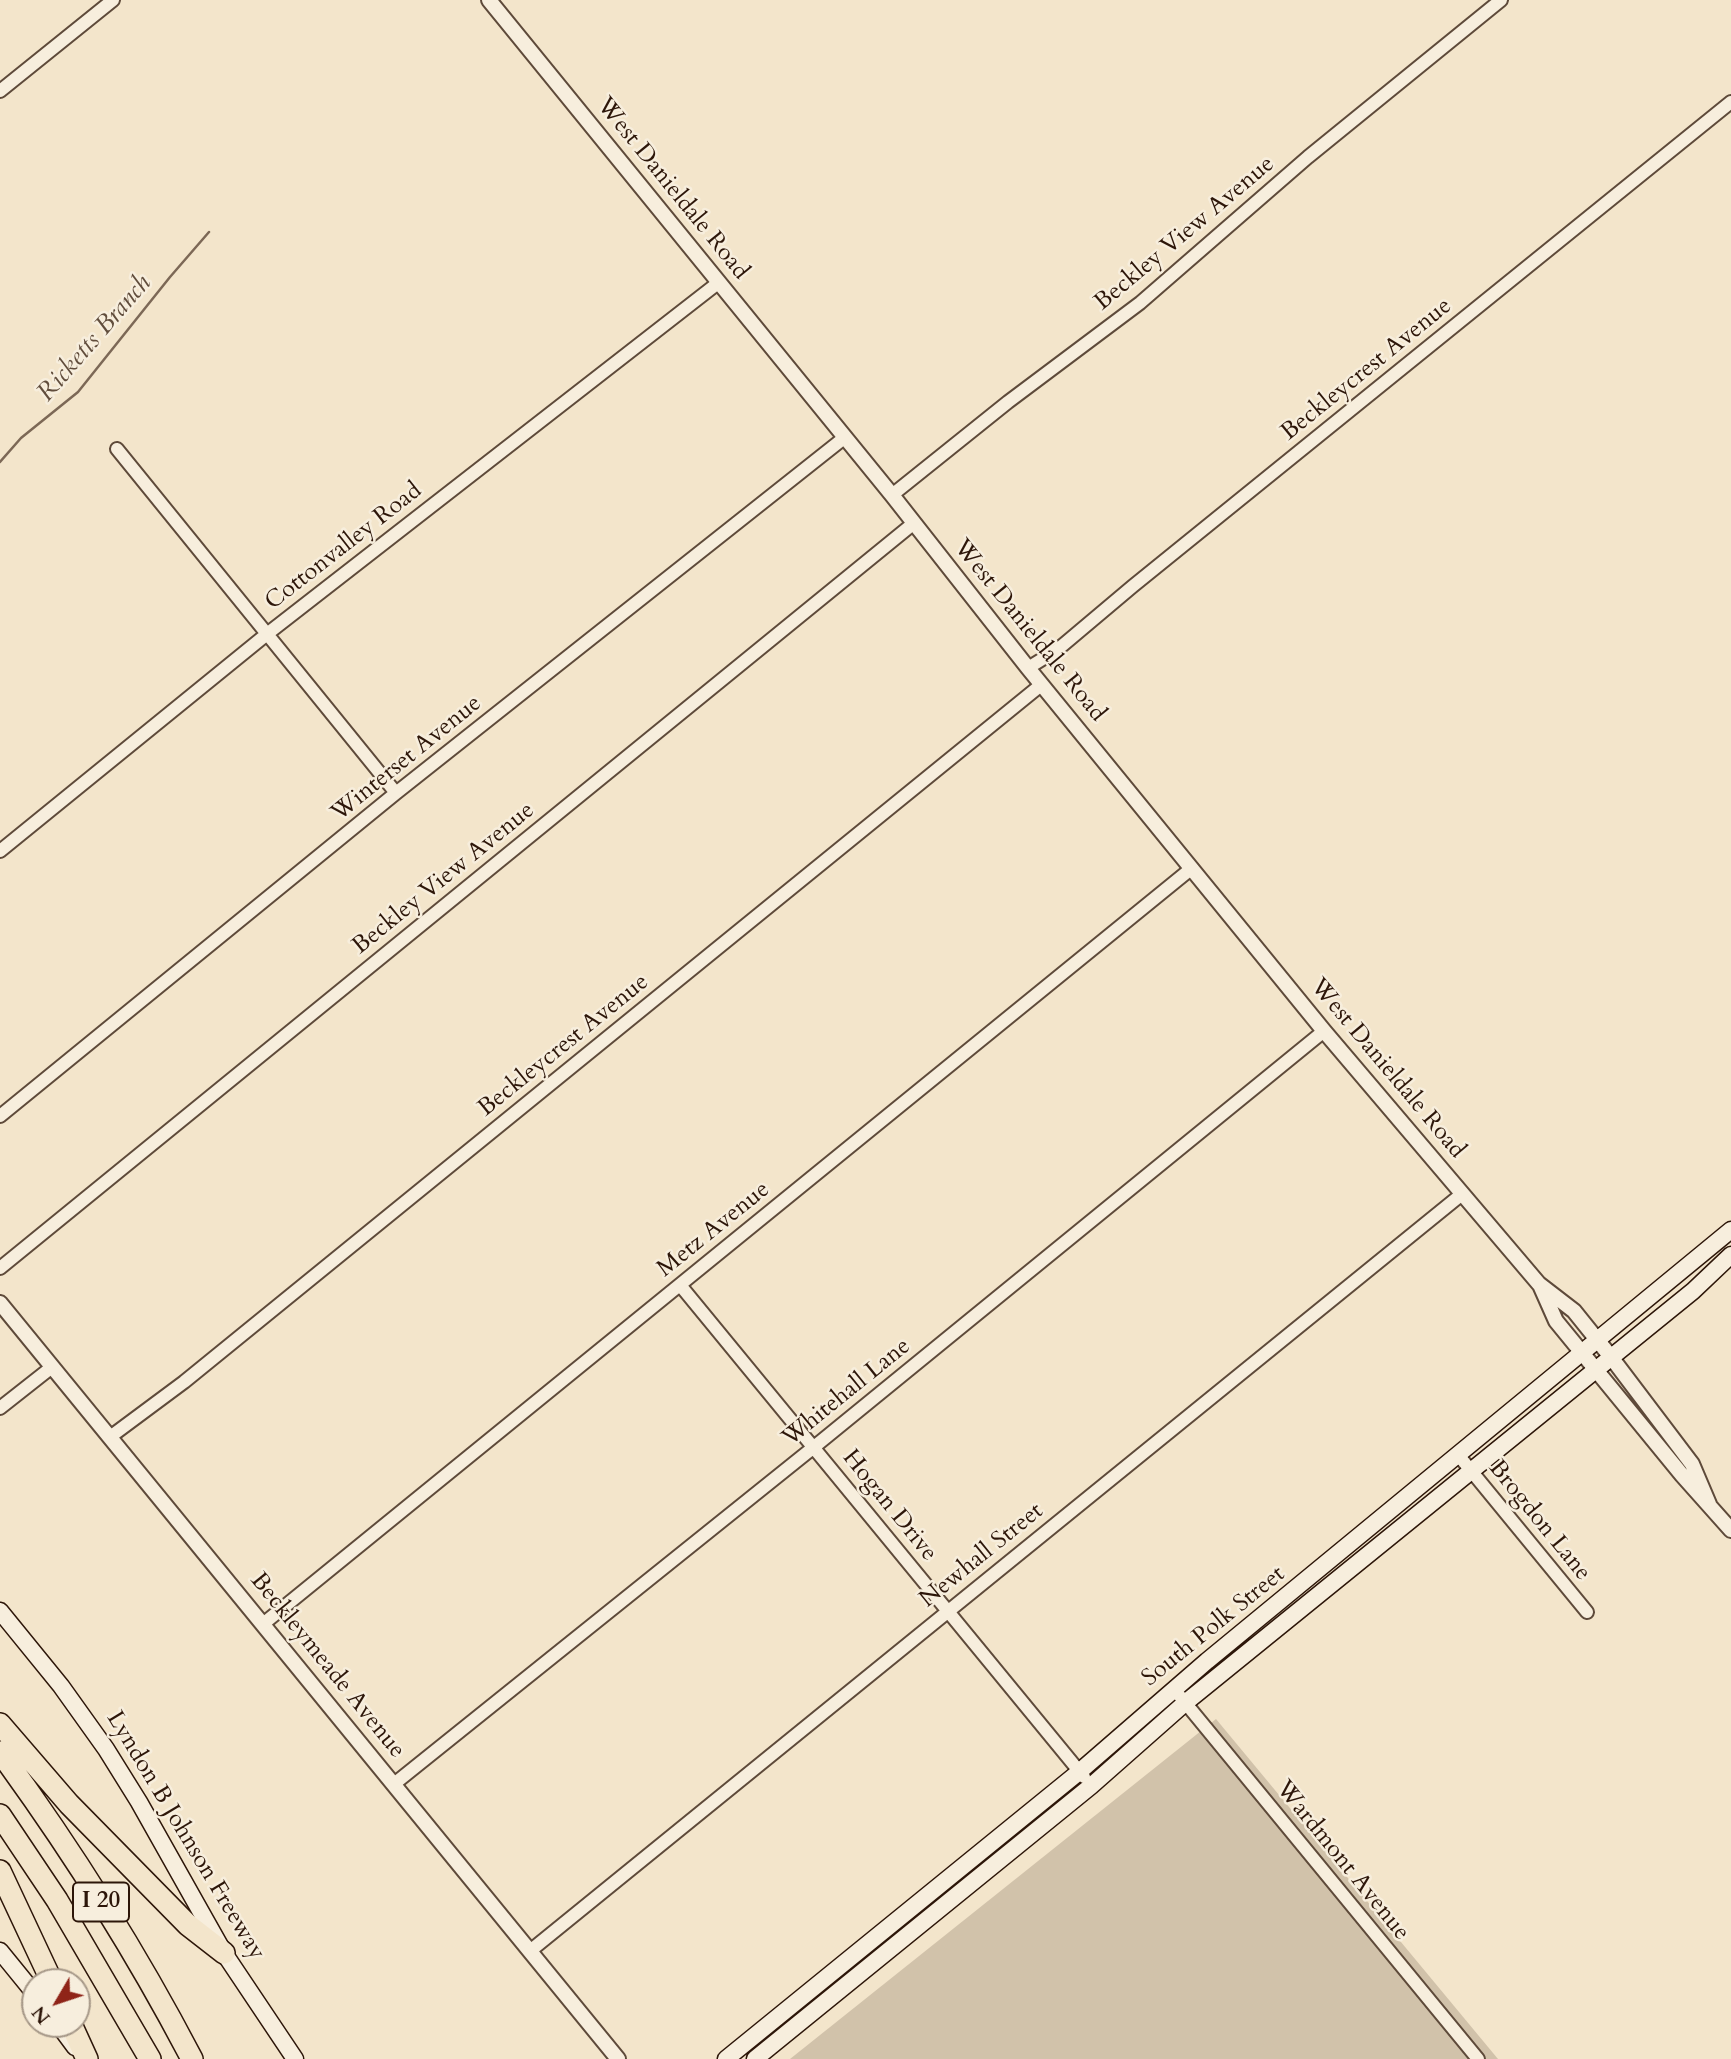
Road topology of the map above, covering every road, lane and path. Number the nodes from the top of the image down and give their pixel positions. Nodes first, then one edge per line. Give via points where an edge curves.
1 (113, 0) edge
2 (489, 0) edge
3 (1501, 0) edge
4 (0, 91) edge
5 (1731, 102) edge
6 (718, 283) junction
7 (844, 438) junction
8 (117, 450) dead end
9 (892, 495) junction
10 (914, 523) junction
11 (267, 634) junction
12 (1028, 668) junction
13 (1041, 685) junction
14 (396, 793) junction
15 (0, 852) edge
16 (1192, 868) junction
17 (1324, 1031) junction
18 (0, 1116) edge
19 (1462, 1194) junction
20 (1731, 1230) edge
21 (1731, 1255) edge
22 (0, 1268) edge
23 (1539, 1284) junction
24 (680, 1285) junction
25 (0, 1303) edge
26 (1598, 1341) junction
27 (1583, 1354) junction
28 (1611, 1357) junction
29 (52, 1367) junction
30 (1596, 1370) junction
31 (0, 1408) edge
32 (110, 1437) junction
33 (814, 1447) junction
34 (1459, 1456) junction
35 (1471, 1471) junction
36 (1709, 1504) junction
37 (1731, 1530) edge
38 (1345, 1549) junction
39 (1357, 1563) junction
40 (0, 1611) edge
41 (947, 1611) junction
42 (1587, 1612) dead end
43 (263, 1624) junction
44 (1251, 1626) junction
45 (1263, 1639) junction
46 (1174, 1689) junction
47 (1185, 1703) junction
48 (0, 1724) edge
49 (0, 1752) edge
50 (1079, 1772) junction
51 (394, 1784) junction
52 (1091, 1786) junction
53 (0, 1815) edge
54 (0, 1871) edge
55 (883, 1931) junction
56 (895, 1945) junction
57 (0, 1951) edge
58 (530, 1951) junction
59 (224, 1953) junction
60 (45, 1968) edge
61 (21, 1977) edge
62 (69, 2038) edge
63 (77, 2038) edge
64 (85, 2059) edge
65 (150, 2059) edge
66 (192, 2059) edge
67 (295, 2059) edge
68 (618, 2059) edge
69 (726, 2059) edge
70 (755, 2059) edge
71 (1478, 2059) edge

1 - 4 street
2 - 6 street, West Danieldale Road
3 - 9 street, Beckley View Avenue via 1308,157 1140,303
5 - 12 street, Beckleycrest Avenue via 1057,650
6 - 7 street, West Danieldale Road
6 - 11 street, Cottonvalley Road
7 - 9 street, West Danieldale Road
7 - 14 street, Winterset Avenue
8 - 11 street
9 - 10 street, West Danieldale Road
10 - 12 street, West Danieldale Road
10 - 22 street, Beckley View Avenue
11 - 14 street
11 - 15 street, Cottonvalley Road
12 - 13 street, West Danieldale Road
13 - 16 street, West Danieldale Road
13 - 32 street, Beckleycrest Avenue via 195,1373
14 - 18 street, Winterset Avenue
16 - 17 street, West Danieldale Road
16 - 24 street, Metz Avenue
17 - 19 street, West Danieldale Road
17 - 33 street, Whitehall Lane
19 - 23 street, West Danieldale Road
19 - 41 street, Newhall Street
20 - 26 main road, South Polk Street
21 - 28 main road, South Polk Street
23 - 26 street, West Danieldale Road via 1574,1311
23 - 27 street, West Danieldale Road via 1556,1321
24 - 33 street, Hogan Drive
24 - 43 street, Metz Avenue
25 - 29 street, Beckleymeade Avenue
26 - 27 main road, South Polk Street
26 - 28 street, West Danieldale Road
27 - 30 street, West Danieldale Road
27 - 34 main road, South Polk Street
28 - 30 main road, South Polk Street
28 - 36 street, West Danieldale Road via 1692,1464
29 - 31 street
29 - 32 street, Beckleymeade Avenue
30 - 35 main road, South Polk Street
30 - 36 street, West Danieldale Road
32 - 43 street, Beckleymeade Avenue
33 - 41 street, Hogan Drive
33 - 51 street, Whitehall Lane
34 - 35 street, Brogdon Lane
34 - 38 main road, South Polk Street
35 - 39 main road, South Polk Street
35 - 42 street, Brogdon Lane
36 - 37 street
38 - 39 main road
38 - 44 main road, South Polk Street
39 - 45 main road, South Polk Street
40 - 59 main road, Lyndon B Johnson Freeway via 106,1749
41 - 50 street, Hogan Drive
41 - 58 street, Newhall Street
43 - 51 street, Beckleymeade Avenue
44 - 45 main road
44 - 46 main road, South Polk Street
45 - 47 main road, South Polk Street
46 - 47 street, Wardmont Avenue
46 - 50 main road, South Polk Street
47 - 52 main road, South Polk Street
47 - 71 street, Wardmont Avenue
48 - 59 highway via 69,1804 188,1925
49 - 66 highway, I 20 via 88,1881
50 - 52 street, Hogan Drive
50 - 55 main road, South Polk Street
51 - 58 street, Beckleymeade Avenue
52 - 56 main road, South Polk Street
53 - 65 highway, I 20 via 57,1900
54 - 60 highway
55 - 56 main road
55 - 69 main road, South Polk Street
56 - 70 main road, South Polk Street
57 - 61 main road
58 - 68 street, Beckleymeade Avenue
59 - 67 main road, Lyndon B Johnson Freeway
62 - 64 main road
63 - 64 highway

